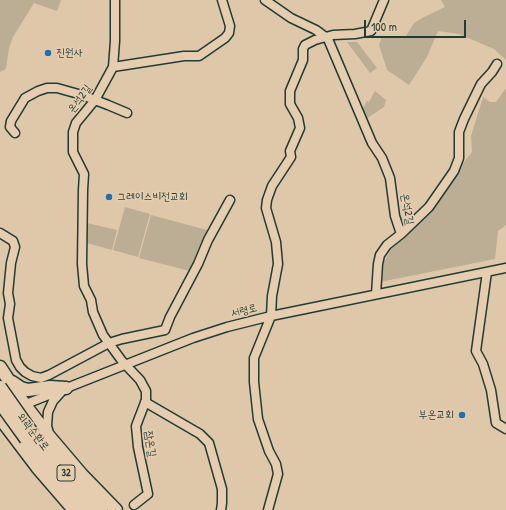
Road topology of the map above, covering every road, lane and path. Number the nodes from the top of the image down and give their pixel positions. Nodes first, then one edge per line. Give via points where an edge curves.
1 (115, 0) edge
2 (222, 0) edge
3 (264, 0) edge
4 (384, 0) edge
5 (326, 37) junction
6 (497, 64) dead end
7 (113, 66) junction
8 (94, 100) junction
9 (126, 113) dead end
10 (15, 133) dead end
11 (230, 200) dead end
12 (0, 233) edge
13 (401, 234) junction
14 (506, 268) edge
15 (487, 272) junction
16 (376, 294) junction
17 (271, 316) junction
18 (109, 343) junction
19 (125, 365) junction
20 (0, 367) edge
21 (4, 383) edge
22 (66, 388) junction
23 (145, 402) junction
24 (0, 403) edge
25 (25, 405) junction
26 (0, 417) edge
27 (506, 429) edge
28 (0, 430) edge
29 (48, 435) junction
30 (26, 438) junction
31 (134, 505) dead end
32 (74, 510) edge
33 (88, 510) edge
34 (101, 510) edge
35 (116, 510) edge
36 (221, 510) edge
37 (268, 510) edge

1 - 7 street
2 - 7 street via 229,32 201,55
3 - 5 street, 온석2길
4 - 5 street via 371,31
5 - 13 street, 온석2길 via 332,44 372,143 382,158 390,178 395,216
5 - 17 street via 304,46 303,60 290,91 289,100 300,128 290,151 291,157 272,186 267,200 266,208 276,242 278,264
6 - 13 street via 481,84 464,119 459,132 459,158 454,171 429,207
7 - 8 street, 온석2길
8 - 9 street
8 - 10 street via 58,88 38,91 26,97 13,117 10,127
8 - 18 street, 온석2길 via 74,127 72,148 84,174 84,286 96,319
11 - 18 street via 165,330
12 - 18 street via 13,241 15,246 8,293 8,318 16,360 22,370 33,376 44,377
13 - 16 street, 온석2길 via 388,244 380,255
14 - 15 street, 서령로
15 - 16 street, 서령로
15 - 27 street via 476,351 491,390 496,423
16 - 17 street, 서령로
17 - 19 street, 서령로 via 193,338
17 - 37 street via 254,358 258,419 278,474
18 - 19 street, 온석2길
19 - 22 street, 서령로
19 - 23 street, 잠온길 via 144,384
20 - 21 highway
21 - 22 highway via 32,390
21 - 25 highway
21 - 30 highway, 외곽순환로 / 32, bridge
22 - 25 street, 서령로
22 - 29 street via 49,408 46,422 50,433
23 - 31 street, 잠온길 via 136,426 148,494
23 - 36 street via 200,434 209,444 222,489
24 - 30 highway, 외곽순환로 / 32, bridge
25 - 26 street, 서령로
25 - 29 highway
26 - 30 highway
28 - 30 highway
29 - 35 highway
30 - 32 highway via 36,467
30 - 33 highway, 외곽순환로 / 32 via 56,476
30 - 34 highway, 외곽순환로 / 32 via 67,474

